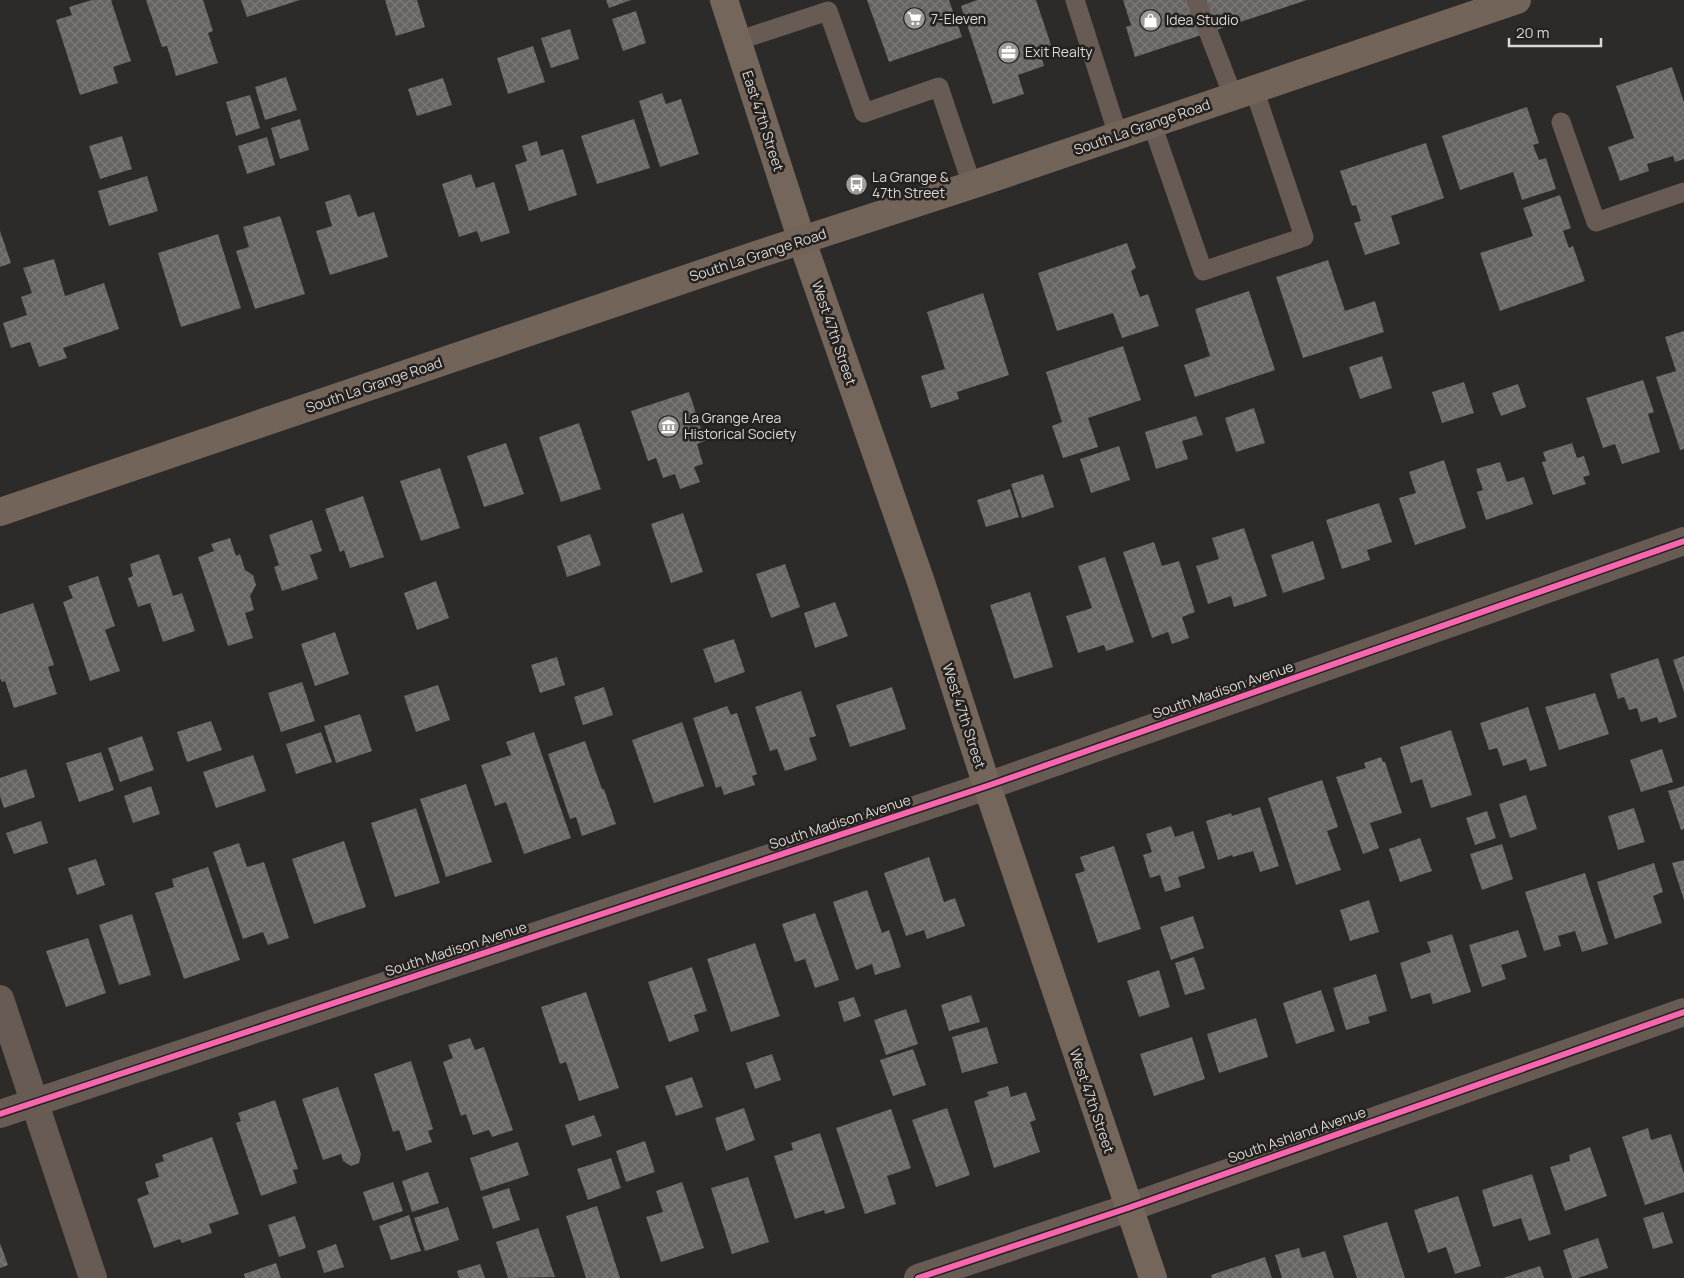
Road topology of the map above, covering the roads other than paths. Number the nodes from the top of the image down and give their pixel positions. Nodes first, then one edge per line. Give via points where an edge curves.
1 (724, 0) edge
2 (1075, 0) edge
3 (1196, 0) edge
4 (1517, 0) edge
5 (829, 6) edge
6 (738, 41) junction
7 (1243, 93) junction
8 (1561, 122) dead end
9 (1152, 124) junction
10 (1118, 136) junction
11 (972, 185) junction
12 (1684, 192) edge
13 (802, 241) junction
14 (0, 512) edge
15 (1684, 541) edge
16 (987, 786) junction
17 (0, 998) edge
18 (1684, 1012) edge
19 (35, 1102) junction
20 (0, 1114) edge
21 (1128, 1208) junction
22 (93, 1278) edge
23 (918, 1278) edge
24 (1153, 1278) edge

1 - 6 main road, East 47th Street
2 - 10 lane
3 - 7 lane
4 - 7 main road, South La Grange Road
5 - 6 lane
5 - 11 lane via 864,113 939,87
6 - 13 main road, East 47th Street
7 - 9 main road, South La Grange Road
7 - 9 lane via 1304,236 1203,271
8 - 12 lane via 1596,222
9 - 10 main road, South La Grange Road
10 - 11 main road, South La Grange Road
11 - 13 main road, South La Grange Road
13 - 14 main road, South La Grange Road
13 - 16 main road, West 47th Street via 921,582
15 - 16 street, South Madison Avenue
16 - 19 street, South Madison Avenue
16 - 21 main road, West 47th Street
17 - 19 street
18 - 21 street, South Ashland Avenue
19 - 20 street, South Madison Avenue
19 - 22 street
21 - 23 street, South Ashland Avenue
21 - 24 main road, West 47th Street

